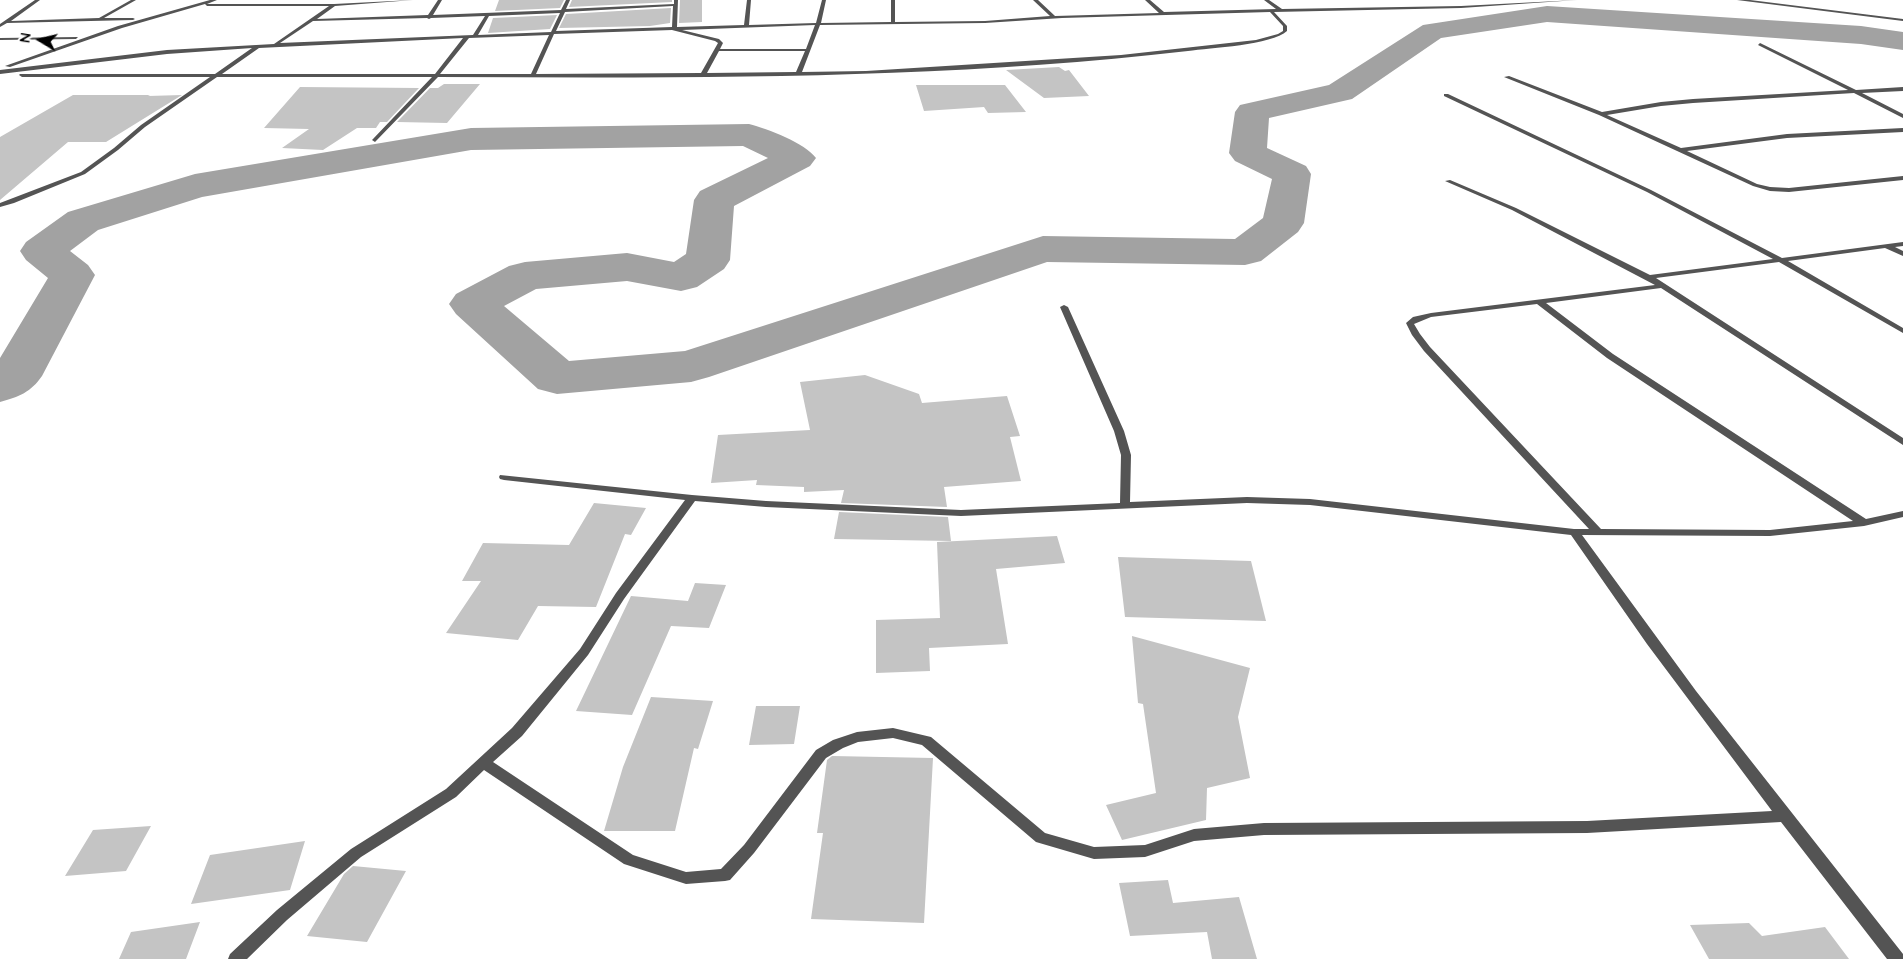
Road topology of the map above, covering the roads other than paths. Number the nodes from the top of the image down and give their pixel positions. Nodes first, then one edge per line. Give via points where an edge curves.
1 (38, 0) edge
2 (134, 0) edge
3 (214, 0) edge
4 (352, 0) edge
5 (411, 0) edge
6 (440, 0) edge
7 (568, 0) edge
8 (749, 0) edge
9 (824, 0) edge
10 (893, 0) edge
11 (1035, 0) edge
12 (1147, 0) edge
13 (1266, 0) edge
14 (1511, 0) edge
15 (1575, 0) edge
16 (1739, 0) edge
17 (675, 2) edge
18 (1528, 3) junction
19 (348, 4) junction
20 (334, 5) junction
21 (190, 6) junction
22 (1281, 10) junction
23 (562, 11) junction
24 (1272, 12) junction
25 (1163, 14) junction
26 (488, 16) junction
27 (0, 18) edge
28 (12, 18) junction
29 (429, 18) junction
30 (1054, 18) junction
31 (147, 19) junction
32 (98, 20) junction
33 (314, 20) junction
34 (1902, 20) edge
35 (7, 22) junction
36 (893, 23) junction
37 (818, 24) junction
38 (0, 26) edge
39 (746, 27) junction
40 (674, 29) junction
41 (552, 32) junction
42 (475, 36) junction
43 (466, 37) junction
44 (88, 38) junction
45 (0, 40) edge
46 (1760, 44) dead end
47 (275, 45) junction
48 (257, 47) junction
49 (717, 50) junction
50 (808, 50) junction
51 (0, 70) edge
52 (219, 74) junction
53 (437, 75) junction
54 (533, 75) junction
55 (703, 75) junction
56 (798, 75) junction
57 (0, 76) edge
58 (1507, 77) dead end
59 (1903, 89) edge
60 (1855, 92) junction
61 (1446, 95) dead end
62 (1601, 114) junction
63 (1903, 116) edge
64 (1903, 130) edge
65 (374, 140) dead end
66 (1682, 150) junction
67 (1903, 178) edge
68 (1448, 181) dead end
69 (0, 205) edge
70 (1903, 244) edge
71 (1886, 246) junction
72 (1903, 254) edge
73 (1779, 259) junction
74 (1648, 277) junction
75 (1662, 286) junction
76 (1538, 301) junction
77 (1064, 307) dead end
78 (1903, 331) edge
79 (1903, 442) edge
80 (504, 477) dead end
81 (692, 498) junction
82 (1125, 506) junction
83 (1903, 514) edge
84 (1864, 523) junction
85 (1574, 532) junction
86 (1598, 532) junction
87 (484, 763) junction
88 (1783, 816) junction
89 (236, 959) edge
90 (1897, 959) edge

1 - 28 street
2 - 32 street
3 - 21 street
4 - 19 street
5 - 19 street
6 - 29 street
7 - 23 street
8 - 39 street
9 - 37 street
10 - 36 street
11 - 30 street
12 - 25 street
13 - 22 street
14 - 18 street
15 - 18 street
16 - 34 street
17 - 23 street
17 - 40 street
18 - 22 street
19 - 20 street
20 - 21 street
20 - 33 street
21 - 31 street
22 - 24 street
23 - 26 street
23 - 41 street
24 - 25 street
24 - 56 street via 1285,26 1285,32 1256,41 1009,66
25 - 30 street
26 - 29 street
26 - 42 street
27 - 28 street
28 - 35 street
29 - 33 street
30 - 36 street
31 - 32 street
31 - 44 street
32 - 35 street
33 - 47 street
35 - 38 street
36 - 37 street
37 - 39 street
37 - 50 street
39 - 40 street
40 - 41 street
40 - 49 street via 720,41
41 - 42 street
41 - 54 street
42 - 43 street
43 - 47 street
43 - 53 street
44 - 45 street
44 - 51 street
46 - 60 street
47 - 48 street
48 - 51 street via 167,52
48 - 52 street
49 - 50 street
49 - 55 street
50 - 56 street
52 - 53 street
52 - 57 street
52 - 69 street via 83,172
53 - 54 street
53 - 65 street
54 - 55 street
55 - 56 street
58 - 62 street
59 - 60 street
60 - 62 street via 1662,104
60 - 63 street
61 - 73 street via 1649,191
62 - 66 street
64 - 66 street via 1787,136
66 - 67 street via 1770,189 1789,190
68 - 74 street via 1514,209
70 - 71 street
71 - 72 street
71 - 73 street
73 - 74 street
73 - 78 street
74 - 75 street
75 - 76 street
75 - 79 street
76 - 84 street via 1610,356
76 - 86 street via 1431,315 1410,323 1427,350
77 - 82 street via 1119,432 1126,455
80 - 81 street
81 - 82 street via 961,513
81 - 87 street via 620,596 584,652 517,732
82 - 85 street via 1247,500 1310,502
83 - 84 street
84 - 86 street via 1770,533
85 - 86 street
85 - 88 street via 1630,614
87 - 88 street via 629,860 686,878 725,875 750,850 820,754 857,737 893,733 926,741 1041,838 1094,853 1145,851 1194,836 1264,829 1587,827
87 - 89 street via 451,793 356,853 282,914
88 - 90 street

